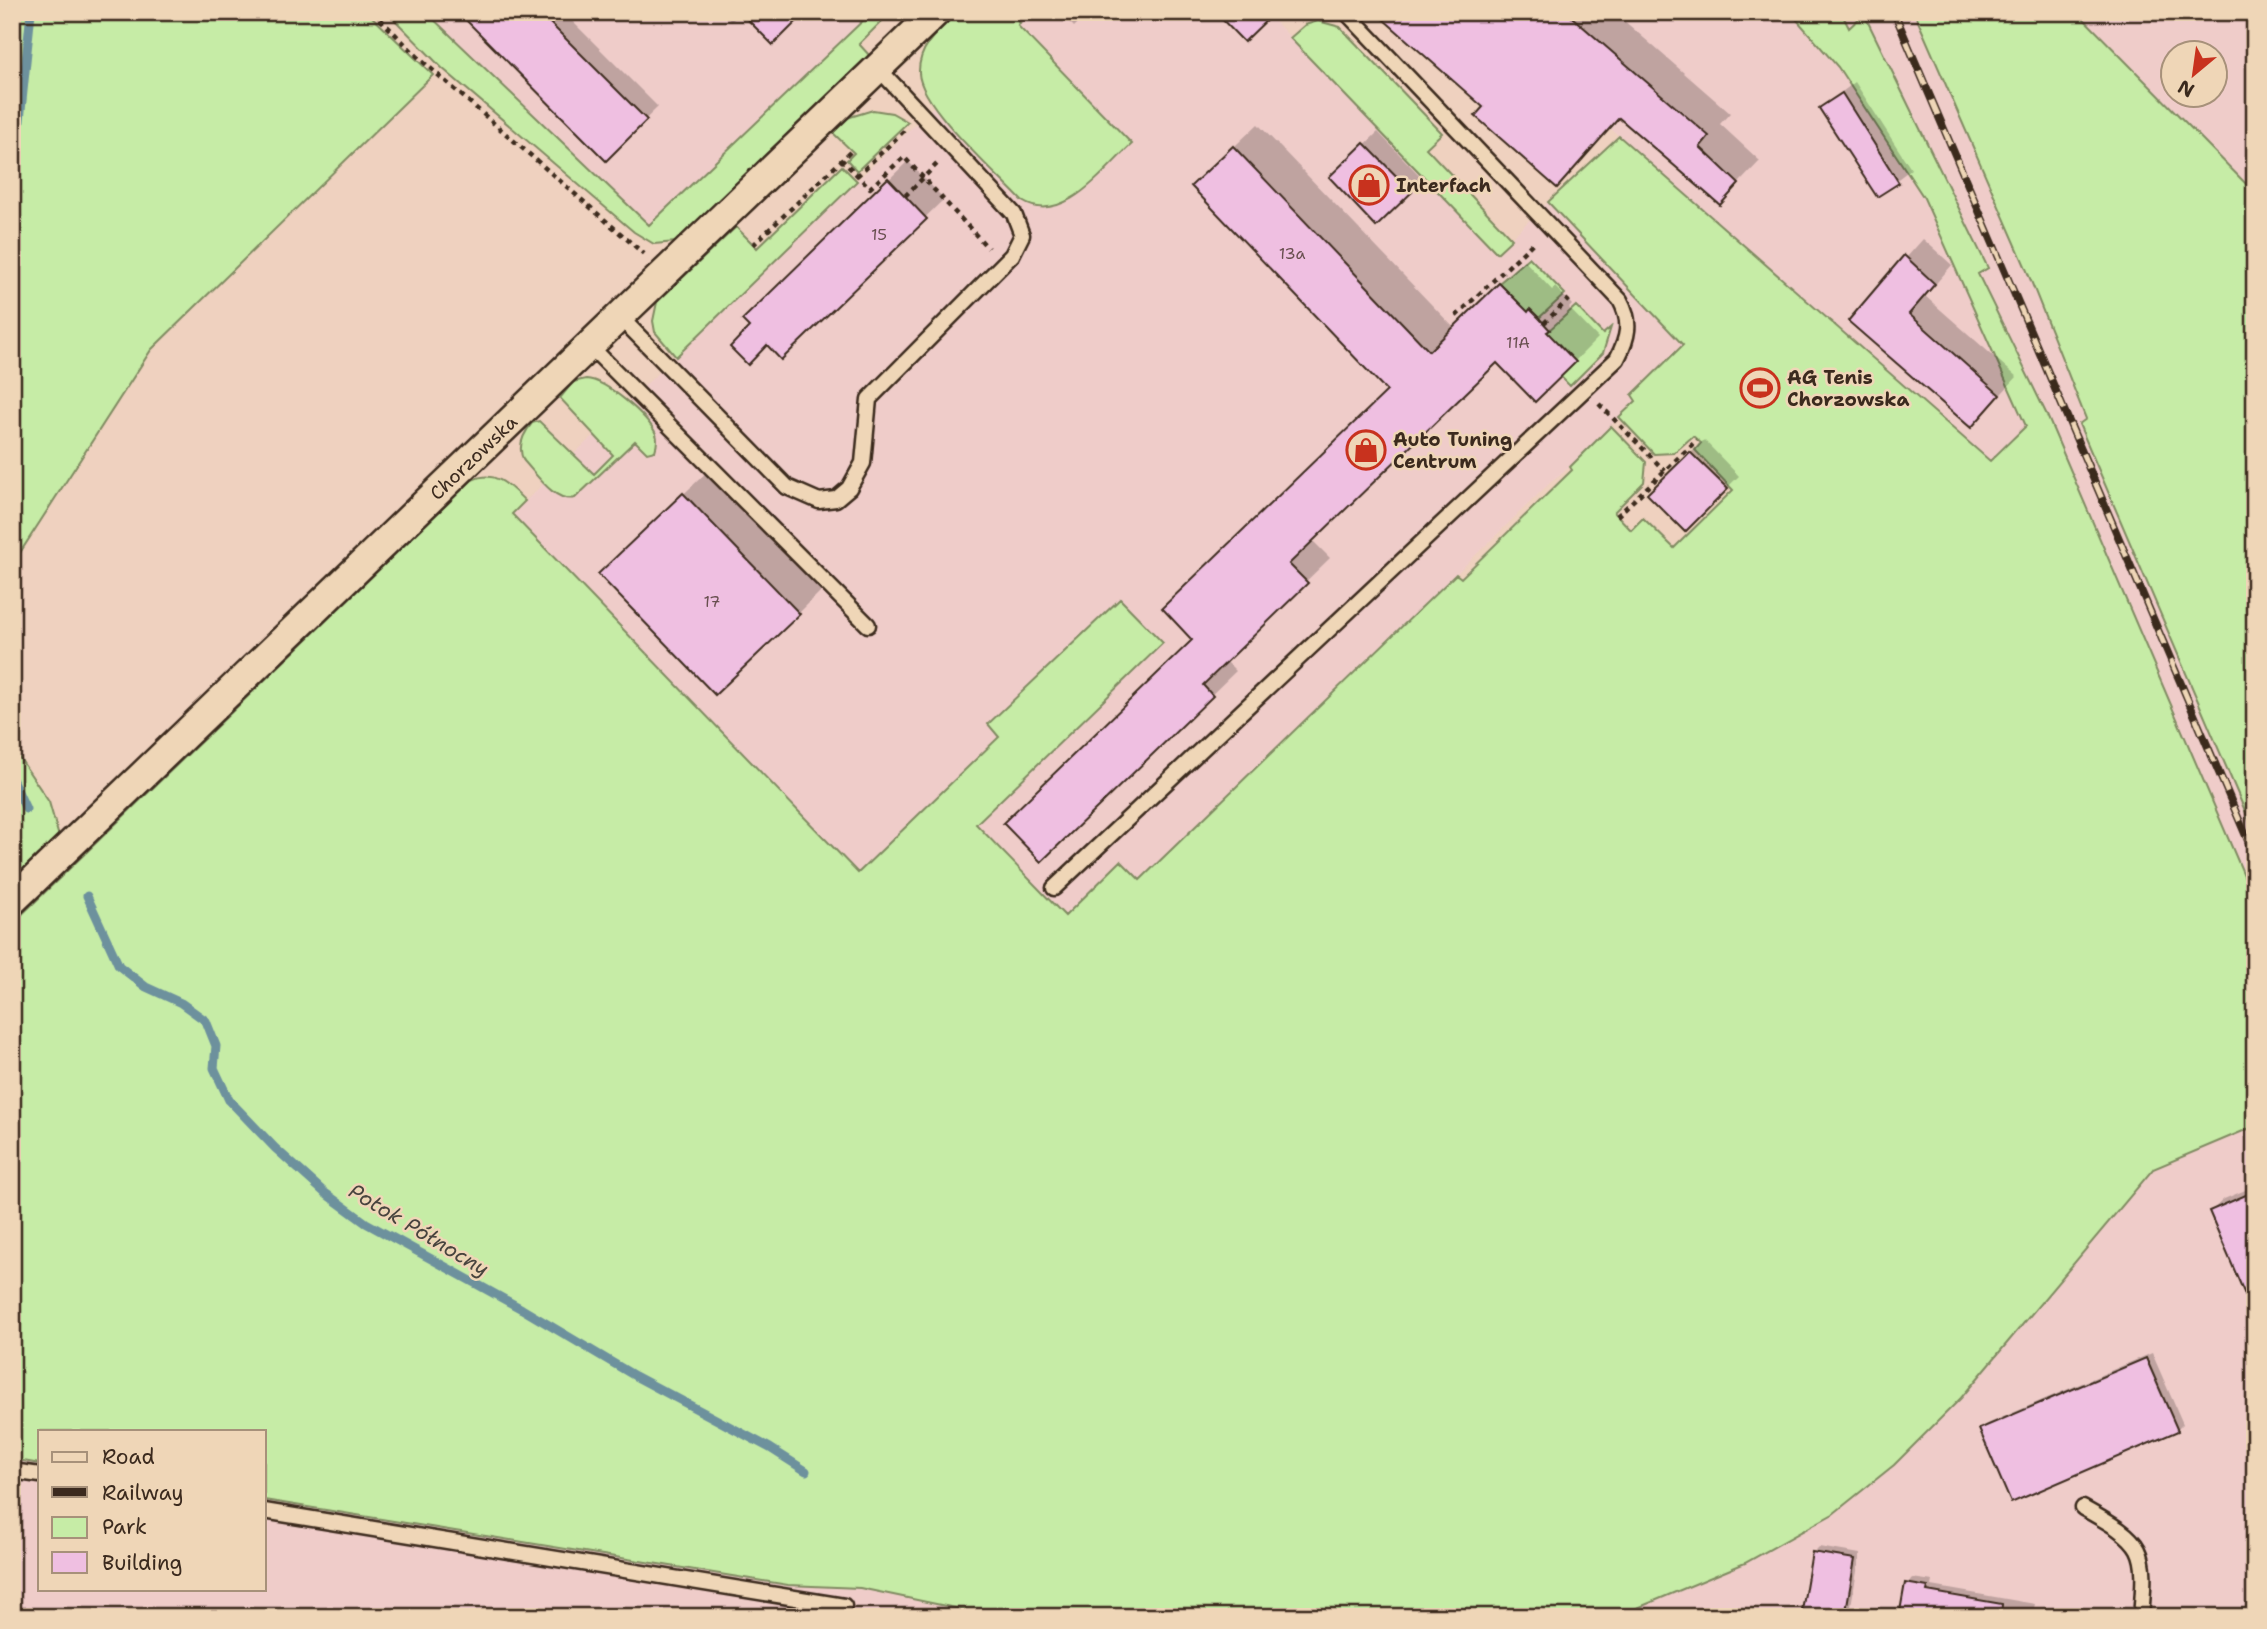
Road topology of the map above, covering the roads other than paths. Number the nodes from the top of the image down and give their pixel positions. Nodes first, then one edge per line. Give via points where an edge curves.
1 (936, 12) edge
2 (1346, 12) edge
3 (878, 68) junction
4 (620, 317) junction
5 (590, 346) junction
6 (868, 625) dead end
7 (1054, 888) dead end
8 (12, 901) edge
9 (12, 1471) edge
10 (38, 1475) edge
11 (2083, 1508) dead end
12 (266, 1511) edge
13 (844, 1606) dead end
14 (2141, 1617) edge

1 - 3 street, Chorzowska
2 - 7 lane via 1620,300 1628,314 1628,328 1617,359
3 - 4 street, Chorzowska
3 - 4 lane via 1020,224 1019,242 1003,264 877,389 866,412 863,463 857,479 836,499 827,500 802,496 778,480
4 - 5 street, Chorzowska
5 - 6 lane
5 - 8 street, Chorzowska
9 - 10 lane
11 - 14 lane via 2137,1544 2146,1569
12 - 13 lane

